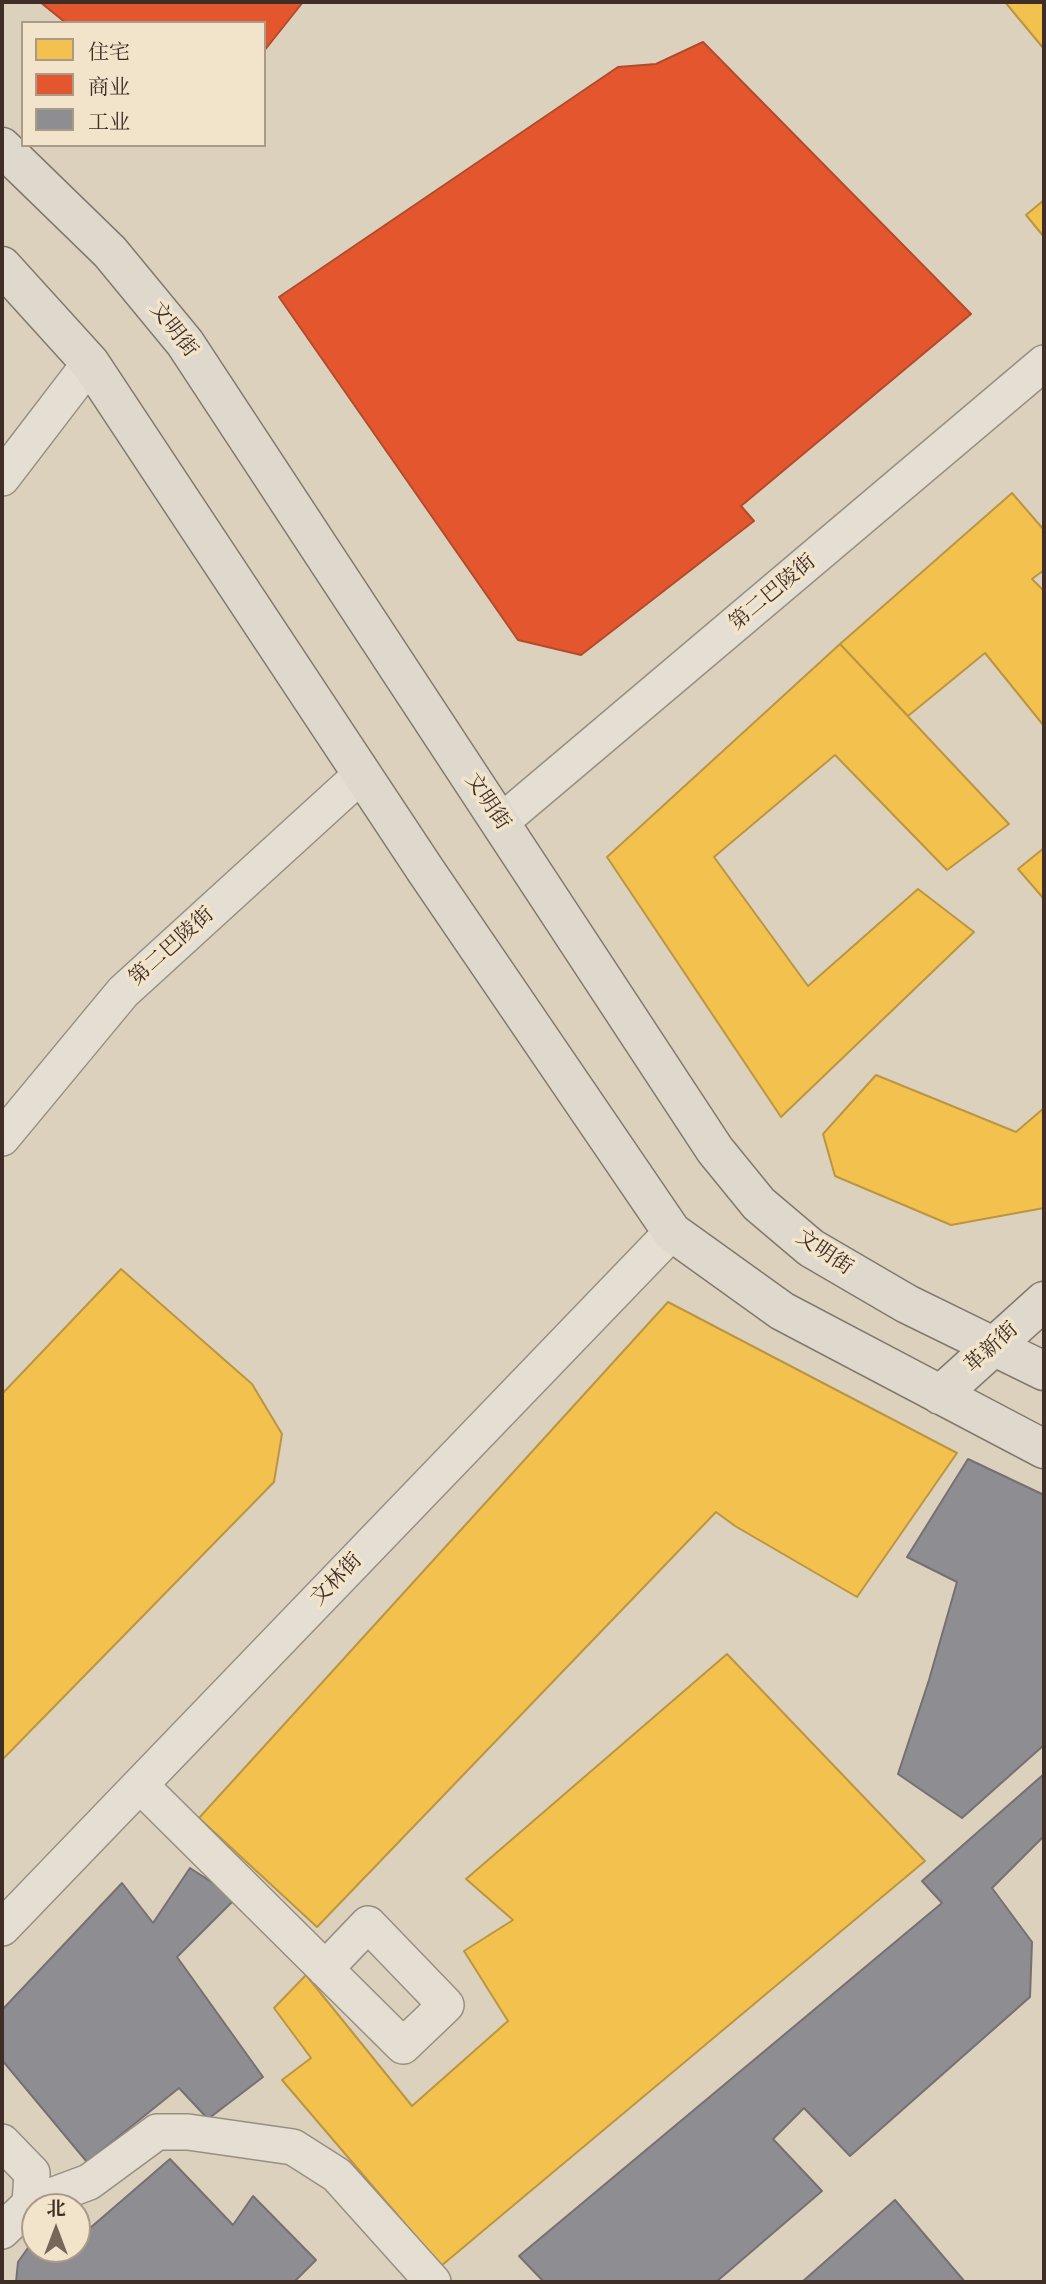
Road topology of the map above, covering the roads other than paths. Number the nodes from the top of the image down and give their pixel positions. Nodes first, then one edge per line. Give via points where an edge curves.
1 (2, 148) edge
2 (2, 266) edge
3 (90, 363) junction
4 (1044, 363) edge
5 (2, 478) edge
6 (362, 774) junction
7 (501, 822) junction
8 (2, 1138) edge
9 (672, 1231) junction
10 (1044, 1301) edge
11 (994, 1346) junction
12 (1044, 1371) edge
13 (940, 1395) junction
14 (1044, 1449) edge
15 (140, 1785) junction
16 (2, 1928) edge
17 (325, 1969) dead end
18 (2, 2142) edge
19 (31, 2193) edge
20 (60, 2193) edge
21 (21, 2213) edge
22 (2, 2231) edge
23 (433, 2282) edge

1 - 7 main road, 文明街 via 110,252 185,343
2 - 3 main road
3 - 5 street
3 - 6 main road
4 - 7 street, 第二巴陵街
6 - 8 street, 第二巴陵街 via 123,992
6 - 9 main road
7 - 11 main road, 文明街 via 715,1150 759,1203 810,1248 907,1304
9 - 13 main road via 782,1311
9 - 15 street, 文林街
10 - 11 main road, 革新街
11 - 12 main road, 文明街
11 - 13 main road, 革新街
13 - 14 main road
15 - 16 street, 文林街
15 - 17 street
18 - 19 street via 32,2173
20 - 23 street via 89,2182 157,2132 293,2147 337,2175
21 - 22 street

